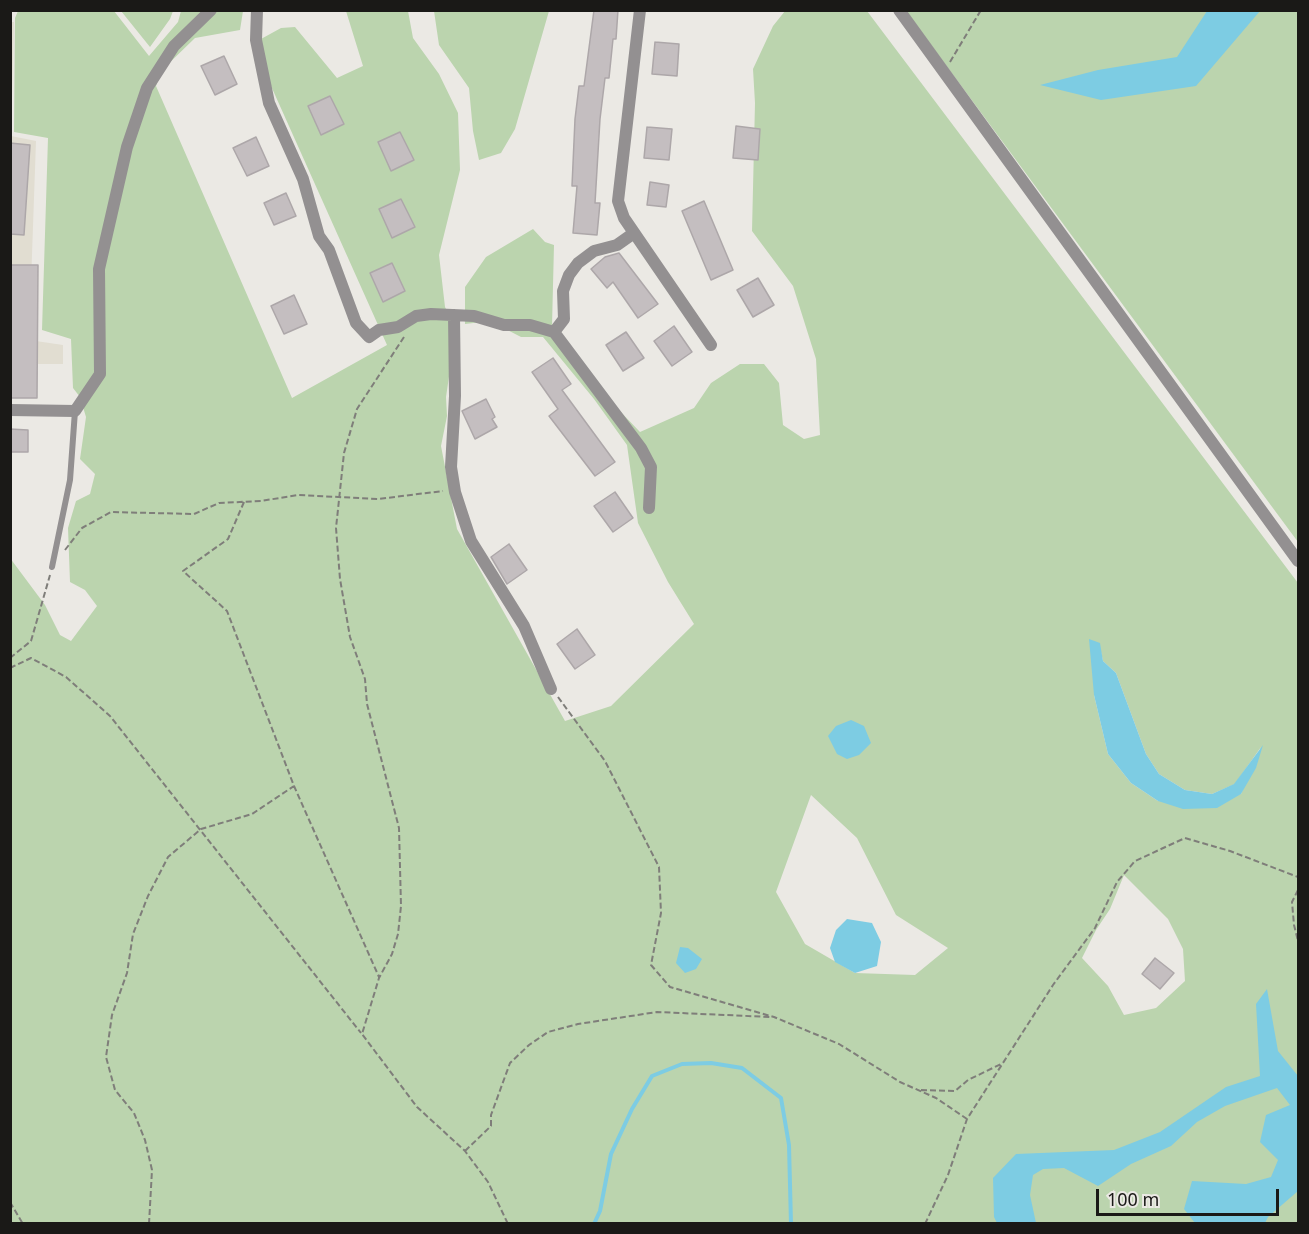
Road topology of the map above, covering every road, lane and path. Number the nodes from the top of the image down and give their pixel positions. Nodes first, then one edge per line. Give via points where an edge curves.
1 (211, 10) edge
2 (257, 10) edge
3 (640, 10) edge
4 (899, 10) edge
5 (981, 10) edge
6 (944, 73) junction
7 (634, 232) junction
8 (454, 315) junction
9 (416, 316) junction
10 (554, 332) junction
11 (711, 345) dead end
12 (10, 410) edge
13 (75, 411) junction
14 (455, 492) junction
15 (341, 499) junction
16 (244, 502) junction
17 (649, 508) dead end
18 (1299, 561) edge
19 (52, 567) junction
20 (10, 658) edge
21 (10, 668) edge
22 (552, 689) joint
23 (294, 786) junction
24 (201, 829) junction
25 (1299, 877) edge
26 (1299, 890) edge
27 (1299, 941) edge
28 (379, 978) junction
29 (774, 1017) junction
30 (362, 1034) junction
31 (1003, 1063) junction
32 (918, 1090) junction
33 (967, 1119) junction
34 (465, 1151) junction
35 (10, 1202) edge
36 (23, 1224) edge
37 (149, 1224) edge
38 (508, 1224) edge
39 (925, 1224) edge

1 - 13 street via 174,46 147,88 128,147 99,269 100,374
2 - 9 street via 256,40 269,103 303,179 356,323 369,337
3 - 7 street via 618,187 618,201
4 - 6 street
5 - 6 path
6 - 18 street
7 - 10 street via 617,245 594,251 578,263 563,291 564,318
7 - 11 street
8 - 9 street
8 - 10 street
8 - 14 street via 451,467
9 - 15 path via 357,409 344,453
10 - 17 street via 641,448 651,467
12 - 13 street
13 - 19 lane via 70,480
14 - 15 path
14 - 22 street via 471,541 524,626
15 - 16 path via 298,495
15 - 28 path via 336,528 344,609 365,679 399,828 398,934
16 - 19 path via 219,503 194,514 111,512 82,528
16 - 23 path via 228,539 183,571 227,611
19 - 20 path via 31,641
21 - 24 path via 31,658 66,677 110,716
22 - 29 path via 605,761 659,867 661,913 651,965 670,987
23 - 24 path via 252,814
23 - 28 path
24 - 30 path
24 - 37 path via 168,857 148,896 133,934 127,973 112,1015 106,1057 115,1090 134,1113 145,1140 152,1170
25 - 31 path via 1185,838 1135,861 1117,882 1095,928
26 - 27 path via 1292,902
28 - 30 path
29 - 32 path via 840,1044
29 - 34 path via 657,1012 548,1032 510,1063 491,1115 491,1126
30 - 34 path via 417,1107
31 - 32 path via 955,1090
31 - 33 path
32 - 33 path
33 - 39 path via 948,1175
34 - 38 path via 488,1182
35 - 36 path

